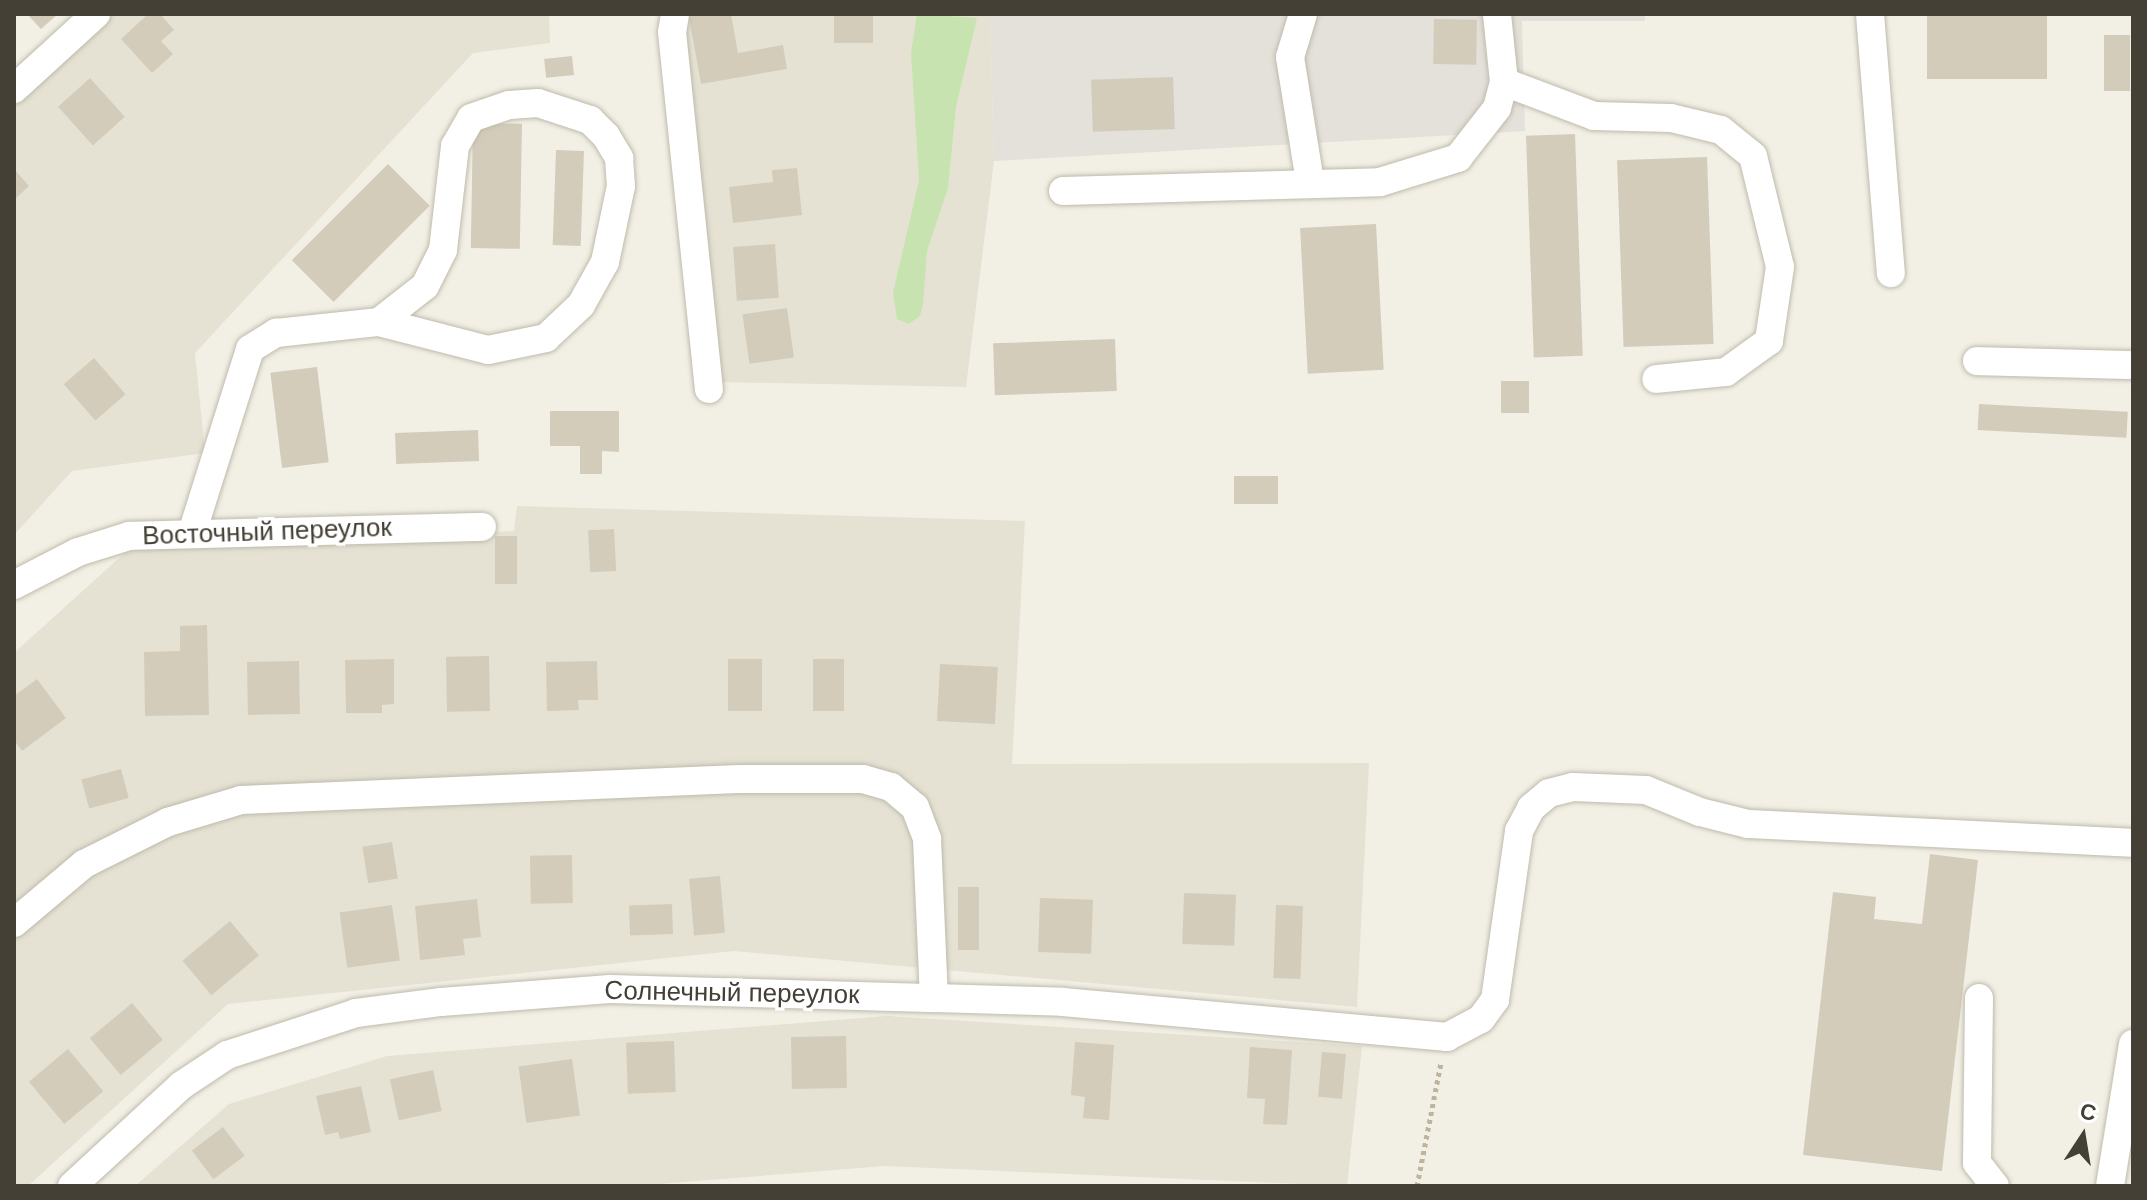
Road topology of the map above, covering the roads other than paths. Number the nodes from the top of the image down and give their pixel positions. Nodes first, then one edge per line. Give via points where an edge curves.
1 (96, 14) edge
2 (675, 14) edge
3 (1303, 14) edge
4 (1497, 14) edge
5 (1870, 14) edge
6 (1504, 82) junction
7 (14, 89) edge
8 (1310, 182) junction
9 (1063, 191) dead end
10 (1891, 273) dead end
11 (379, 322) junction
12 (1977, 361) dead end
13 (2133, 365) edge
14 (1656, 379) dead end
15 (709, 389) dead end
16 (482, 527) dead end
17 (192, 533) junction
18 (14, 585) edge
19 (2133, 843) edge
20 (14, 923) edge
21 (934, 998) junction
22 (1979, 998) dead end
23 (2133, 1044) edge
24 (72, 1186) edge
25 (1995, 1186) edge
26 (2110, 1186) edge

1 - 7 street
2 - 15 street via 672,32
3 - 8 street via 1290,57
4 - 6 street
5 - 10 street
6 - 8 street via 1497,108 1458,158 1380,182
6 - 14 street via 1594,116 1671,118 1721,130 1753,156 1780,267 1769,341 1726,372
8 - 9 street
11 - 11 street via 488,350 546,338 581,305 605,262 621,186 619,158 606,136 590,120 538,103 509,105 471,118 455,146 443,250 417,296
11 - 17 street via 276,333 250,349
12 - 13 street
16 - 17 street, Восточный переулок
17 - 18 street, Восточный переулок via 116,540 78,552
19 - 21 street, Солнечный переулок via 1748,824 1646,790 1573,787 1549,793 1531,808 1519,831 1495,1000 1481,1019 1447,1037 1063,1002
20 - 21 street via 84,864 168,822 241,800 741,779 863,779 891,787 915,807 927,839
21 - 24 street, Солнечный переулок via 610,989 356,1013 227,1055 182,1085
22 - 25 street via 1977,1163
23 - 26 street

